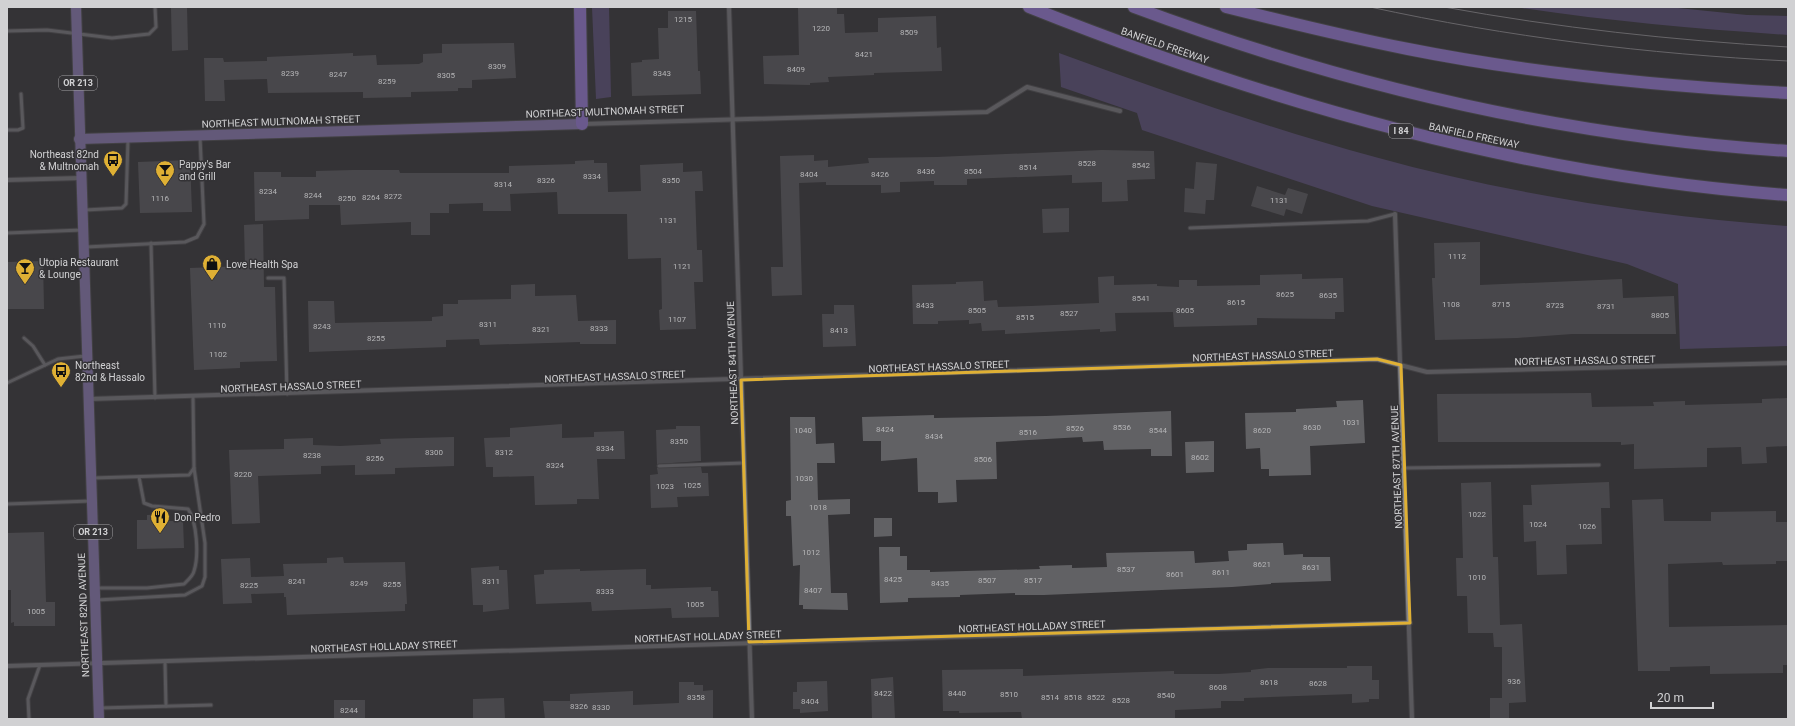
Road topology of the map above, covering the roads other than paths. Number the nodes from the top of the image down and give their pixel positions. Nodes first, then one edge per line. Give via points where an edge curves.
1 (76, 7) edge
2 (155, 7) edge
3 (580, 7) edge
4 (729, 7) edge
5 (1029, 7) edge
6 (1134, 7) edge
7 (1226, 7) edge
8 (7, 31) edge
9 (76, 34) junction
10 (1788, 93) edge
11 (21, 94) dead end
12 (1120, 111) dead end
13 (733, 119) junction
14 (582, 124) junction
15 (7, 130) edge
16 (200, 136) junction
17 (128, 138) junction
18 (79, 140) junction
19 (1788, 151) edge
20 (80, 178) junction
21 (7, 180) edge
22 (1788, 195) edge
23 (81, 211) junction
24 (1395, 214) joint
25 (1190, 228) dead end
26 (82, 230) junction
27 (7, 233) edge
28 (150, 243) junction
29 (82, 247) junction
30 (268, 278) dead end
31 (24, 338) dead end
32 (87, 356) junction
33 (1788, 363) edge
34 (45, 365) junction
35 (1401, 366) junction
36 (740, 380) junction
37 (7, 383) edge
38 (287, 394) junction
39 (193, 397) junction
40 (155, 398) junction
41 (88, 399) junction
42 (743, 463) junction
43 (1599, 465) dead end
44 (659, 466) dead end
45 (194, 468) junction
46 (1404, 468) junction
47 (139, 477) junction
48 (91, 478) junction
49 (92, 501) junction
50 (7, 504) edge
51 (94, 588) junction
52 (95, 600) junction
53 (1410, 623) junction
54 (749, 642) junction
55 (165, 662) junction
56 (97, 664) junction
57 (40, 665) junction
58 (7, 666) edge
59 (211, 705) dead end
60 (166, 706) junction
61 (98, 708) junction
62 (29, 719) edge
63 (99, 719) edge
64 (752, 719) edge
65 (1412, 719) edge

1 - 9 main road, NORTHEAST 82ND AVENUE / OR 213
2 - 9 lane via 156,27 149,34 112,38
3 - 14 highway
4 - 13 street, NORTHEAST 84TH AVENUE
5 - 22 highway, BANFIELD FREEWAY / I 84 via 1096,34 1234,82 1384,127 1459,145 1604,172 1690,185
6 - 19 highway via 1254,49 1325,70 1472,106 1620,133 1694,143
7 - 10 highway via 1302,27 1480,62 1595,78 1695,88
8 - 9 lane via 47,30
9 - 18 main road, NORTHEAST 82ND AVENUE / OR 213
11 - 15 lane via 23,128
12 - 13 street, NORTHEAST MULTNOMAH STREET via 1027,87 987,112
13 - 14 street, NORTHEAST MULTNOMAH STREET
13 - 36 street, NORTHEAST 84TH AVENUE
14 - 16 main road, NORTHEAST MULTNOMAH STREET
16 - 17 main road, NORTHEAST MULTNOMAH STREET
16 - 28 lane via 204,224 197,237 185,242
17 - 18 main road, NORTHEAST MULTNOMAH STREET
17 - 23 lane via 126,204 122,208
18 - 20 main road, NORTHEAST 82ND AVENUE / OR 213
20 - 21 street
20 - 23 main road, NORTHEAST 82ND AVENUE / OR 213
23 - 26 main road, NORTHEAST 82ND AVENUE / OR 213
24 - 25 lane via 1368,221
24 - 35 street, NORTHEAST 87TH AVENUE
26 - 27 lane
26 - 29 main road, NORTHEAST 82ND AVENUE / OR 213
28 - 29 lane
28 - 40 lane
29 - 32 main road, NORTHEAST 82ND AVENUE / OR 213
30 - 38 lane via 284,278
31 - 34 lane via 33,346
32 - 34 lane via 58,359
32 - 41 main road, NORTHEAST 82ND AVENUE / OR 213
33 - 35 street, NORTHEAST HASSALO STREET via 1427,372
34 - 37 lane
35 - 36 street, NORTHEAST HASSALO STREET via 1377,360
35 - 46 street, NORTHEAST 87TH AVENUE
36 - 38 street, NORTHEAST HASSALO STREET
36 - 42 street, NORTHEAST 84TH AVENUE
38 - 39 street, NORTHEAST HASSALO STREET
39 - 40 street, NORTHEAST HASSALO STREET
39 - 45 lane
40 - 41 street, NORTHEAST HASSALO STREET
41 - 48 main road, NORTHEAST 82ND AVENUE / OR 213
42 - 44 lane
42 - 54 street, NORTHEAST 84TH AVENUE
43 - 46 lane
45 - 47 lane via 189,475
45 - 52 lane via 205,543 205,577 202,586 185,595
46 - 53 street, NORTHEAST 87TH AVENUE
47 - 48 lane
47 - 51 lane via 144,503 188,509 192,515 196,540 194,572 184,584 147,588
48 - 49 main road, NORTHEAST 82ND AVENUE / OR 213
49 - 50 lane
49 - 51 main road, NORTHEAST 82ND AVENUE / OR 213
51 - 52 main road, NORTHEAST 82ND AVENUE / OR 213
52 - 56 main road, NORTHEAST 82ND AVENUE / OR 213
53 - 54 street, NORTHEAST HOLLADAY STREET
53 - 65 street, NORTHEAST 87TH AVENUE
54 - 55 street, NORTHEAST HOLLADAY STREET
54 - 64 street, NORTHEAST 84TH AVENUE
55 - 56 street, NORTHEAST HOLLADAY STREET
55 - 60 lane
56 - 57 street, NORTHEAST HOLLADAY STREET
56 - 61 main road, NORTHEAST 82ND AVENUE / OR 213
57 - 58 street, NORTHEAST HOLLADAY STREET
57 - 62 lane via 28,699
59 - 60 lane
60 - 61 lane
61 - 63 main road, NORTHEAST 82ND AVENUE / OR 213

